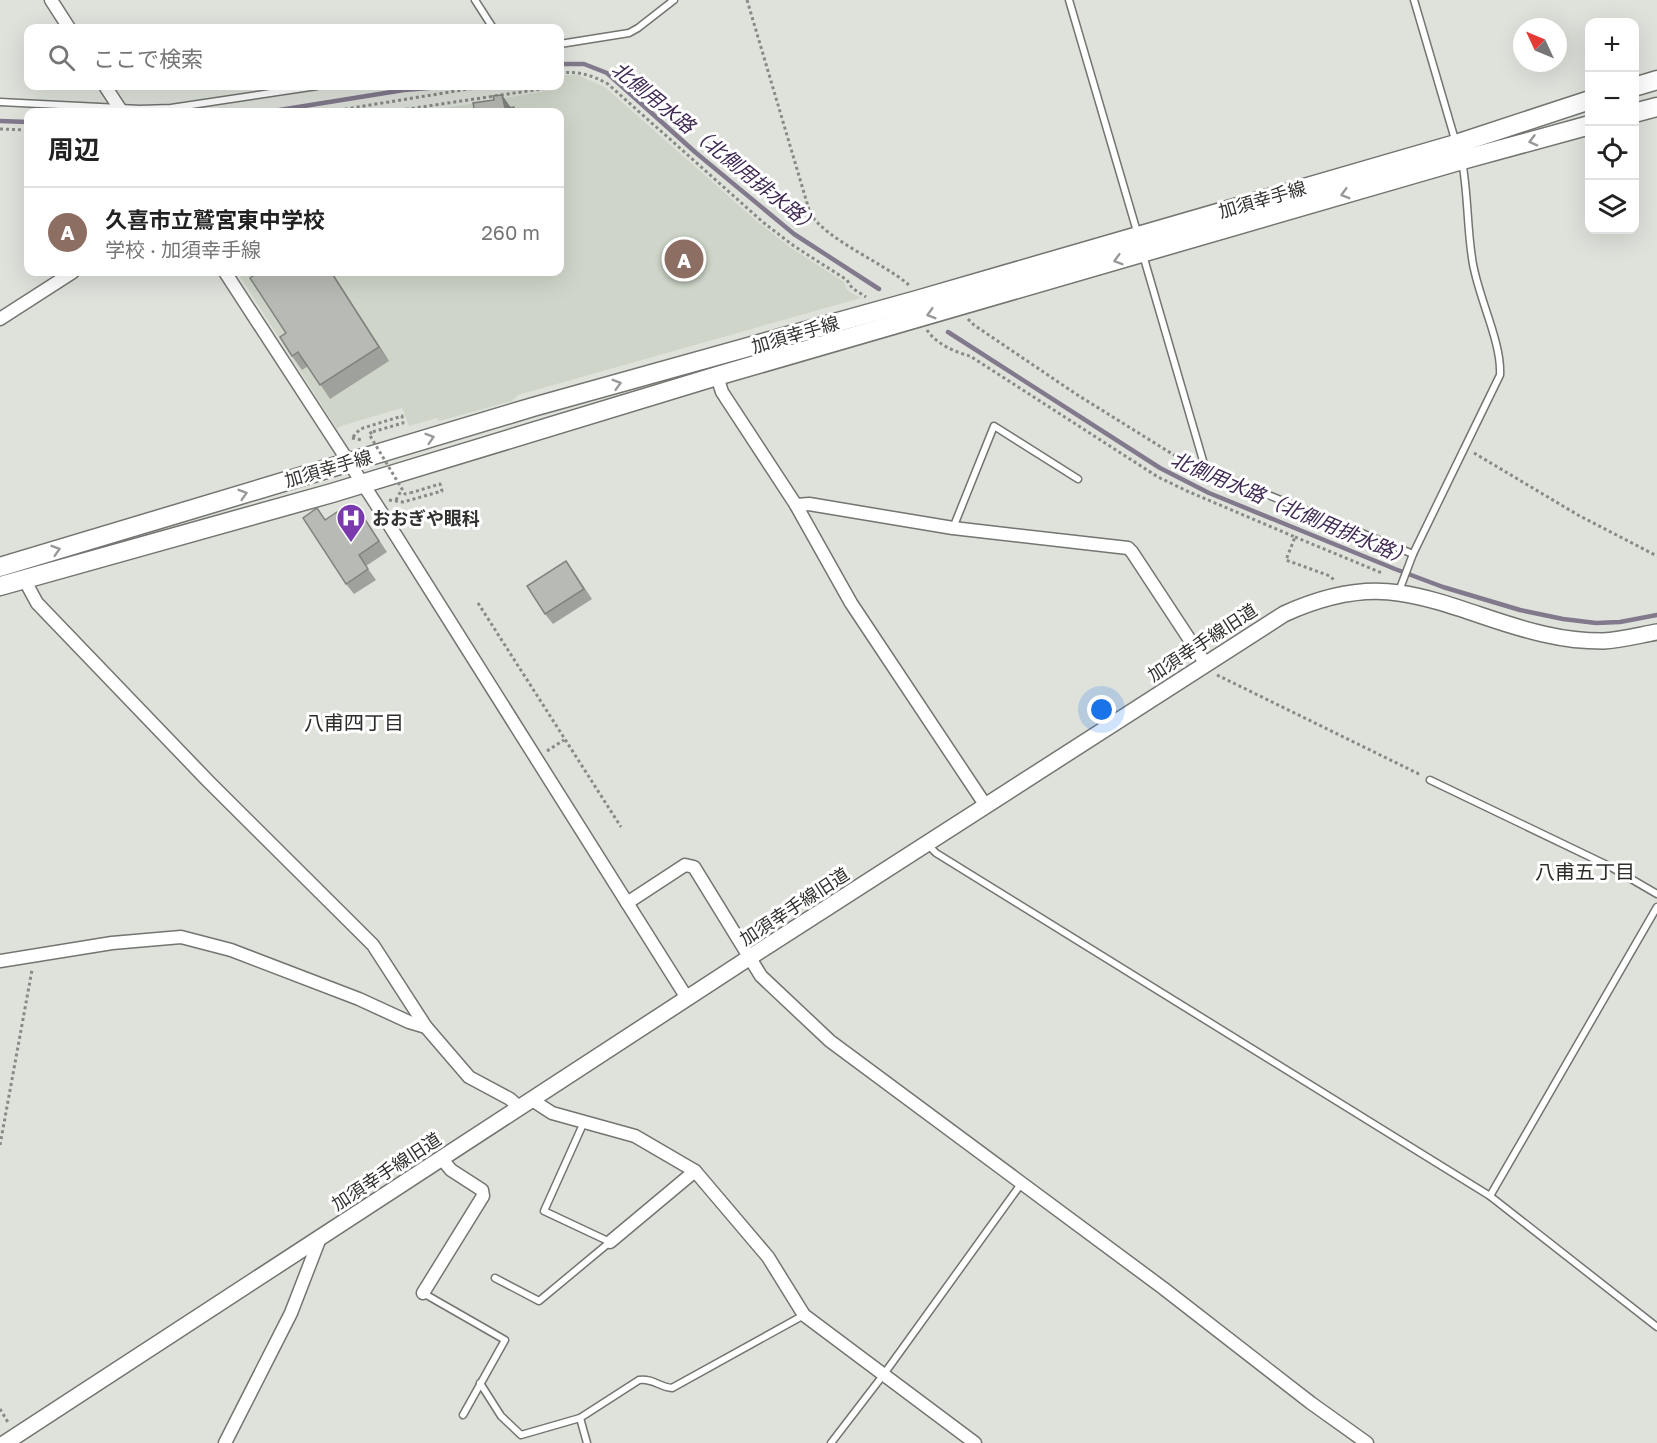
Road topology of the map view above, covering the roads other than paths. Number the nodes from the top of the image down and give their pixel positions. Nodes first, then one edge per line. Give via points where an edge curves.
1 (51, 0) edge
2 (475, 0) edge
3 (674, 0) edge
4 (1069, 0) edge
5 (1414, 0) edge
6 (66, 24) edge
7 (490, 24) edge
8 (564, 43) edge
9 (1657, 80) edge
10 (1639, 86) edge
11 (108, 90) edge
12 (292, 90) edge
13 (0, 102) edge
14 (1585, 102) edge
15 (1657, 107) edge
16 (103, 108) edge
17 (119, 108) edge
18 (158, 108) edge
19 (1639, 112) edge
20 (1585, 126) edge
21 (1459, 152) junction
22 (1140, 244) junction
23 (67, 276) edge
24 (228, 276) edge
25 (0, 319) edge
26 (717, 376) junction
27 (348, 463) junction
28 (1078, 479) dead end
29 (362, 484) junction
30 (796, 505) junction
31 (953, 528) junction
32 (1413, 554) junction
33 (0, 567) edge
34 (24, 579) junction
35 (0, 586) edge
36 (1400, 588) junction
37 (1657, 632) edge
38 (1205, 663) junction
39 (1430, 780) road end
40 (986, 806) junction
41 (927, 843) junction
42 (1657, 894) edge
43 (627, 903) junction
44 (1657, 907) edge
45 (751, 957) junction
46 (0, 960) edge
47 (687, 998) junction
48 (426, 1027) junction
49 (526, 1104) junction
50 (585, 1122) junction
51 (441, 1158) junction
52 (695, 1171) junction
53 (1021, 1184) junction
54 (1490, 1196) junction
55 (320, 1238) junction
56 (610, 1242) junction
57 (495, 1278) dead end
58 (423, 1293) joint
59 (804, 1315) junction
60 (1657, 1327) edge
61 (884, 1374) junction
62 (480, 1383) junction
63 (463, 1415) dead end
64 (580, 1418) junction
65 (5, 1443) edge
66 (225, 1443) edge
67 (587, 1443) edge
68 (831, 1443) edge
69 (975, 1443) edge
70 (1367, 1443) edge

1 - 6 street
2 - 7 lane
3 - 8 lane via 629,33
4 - 22 lane
5 - 21 lane
9 - 10 main road
11 - 17 street
12 - 18 lane
13 - 16 lane
14 - 21 main road, 加須幸手線
15 - 19 main road
20 -> 21 main road, 加須幸手線
21 - 22 main road, 加須幸手線
21 - 32 lane via 1472,260 1501,367
22 -> 26 main road, 加須幸手線 via 963,305
27 -> 22 main road, 加須幸手線 via 917,300
22 - 32 lane via 1204,464 1212,472
23 - 25 street
24 - 27 street
26 - 29 main road, 加須幸手線
26 - 30 street via 722,392
27 - 29 street
33 -> 27 main road, 加須幸手線
28 - 31 lane via 994,426
29 - 34 main road, 加須幸手線
29 - 43 street
30 - 31 street
30 - 40 street via 851,603
31 - 38 street via 1128,548
32 - 36 lane
34 - 35 main road, 加須幸手線
34 - 48 street via 37,603 208,781 374,945
36 - 37 street, 加須幸手線旧道 via 1551,636 1603,641
36 - 38 street, 加須幸手線旧道 via 1339,596 1301,606
38 - 40 street, 加須幸手線旧道
39 - 42 lane via 1590,856
40 - 41 street, 加須幸手線旧道
41 - 45 street, 加須幸手線旧道
41 - 54 lane via 936,853
43 - 45 street via 685,865 694,867
43 - 47 street
44 - 54 lane
45 - 47 street, 加須幸手線旧道
45 - 53 street via 761,976 830,1041
46 - 48 street via 112,942 181,937 231,950
47 - 49 street, 加須幸手線旧道
48 - 49 street via 469,1077
49 - 50 street
49 - 51 street, 加須幸手線旧道
50 - 52 street via 635,1136
50 - 56 lane via 544,1211
51 - 55 street, 加須幸手線旧道
51 - 58 street via 451,1170 482,1190 483,1196
52 - 56 street
52 - 59 street via 768,1257
53 - 61 lane
53 - 70 street
54 - 60 lane
55 - 65 street, 加須幸手線旧道
55 - 66 street via 291,1313
56 - 57 lane via 539,1301
58 - 62 lane via 505,1340
59 - 61 street
59 - 64 lane via 672,1388 648,1379 639,1380
61 - 68 lane
61 - 69 street
62 - 63 lane
62 - 64 lane via 501,1416 521,1435
64 - 67 lane

